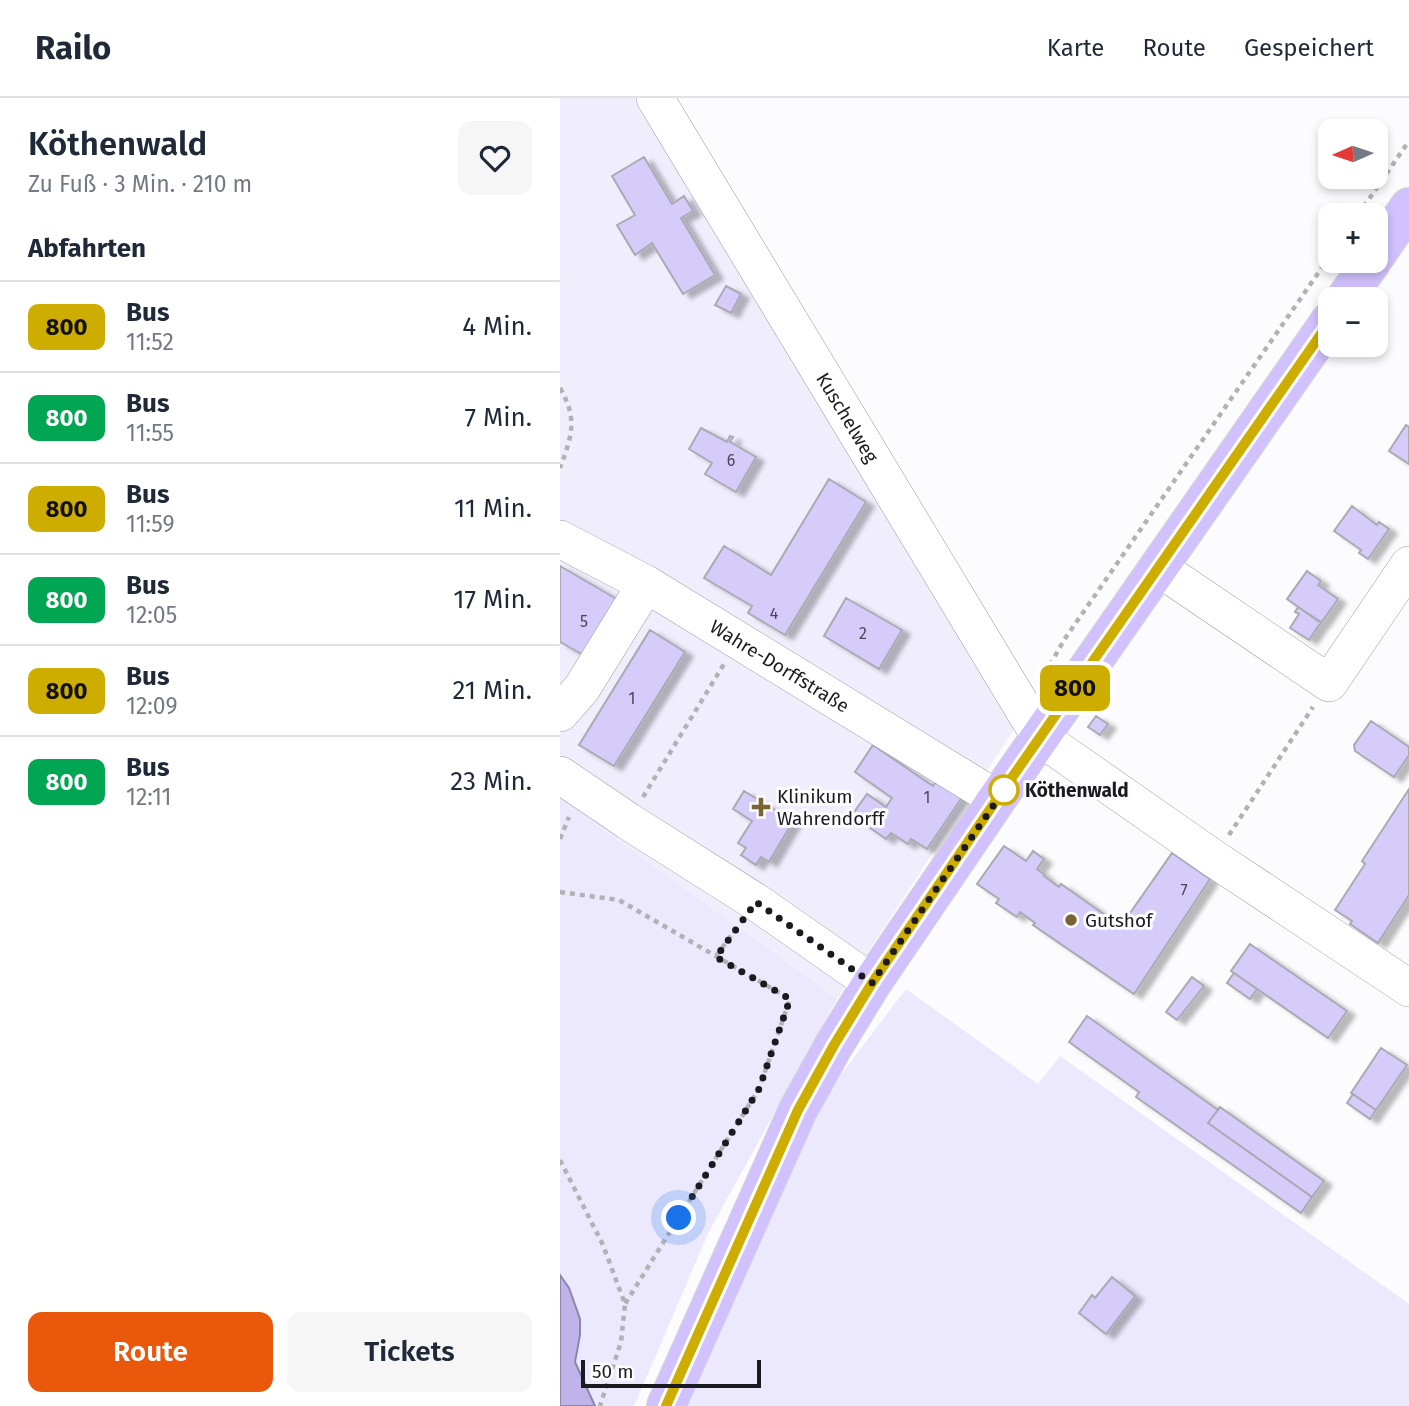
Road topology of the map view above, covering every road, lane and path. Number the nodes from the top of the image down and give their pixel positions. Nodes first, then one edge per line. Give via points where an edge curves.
1 (655, 98) edge
2 (1409, 141) edge
3 (1366, 203) edge
4 (1409, 207) edge
5 (1388, 238) edge
6 (1318, 273) edge
7 (1318, 338) edge
8 (560, 387) edge
9 (560, 468) edge
10 (560, 539) edge
11 (1409, 565) edge
12 (1159, 568) junction
13 (646, 584) junction
14 (739, 639) junction
15 (1329, 683) junction
16 (560, 713) edge
17 (1032, 725) junction
18 (560, 775) edge
19 (997, 799) junction
20 (628, 821) junction
21 (1213, 858) junction
22 (560, 892) edge
23 (756, 902) junction
24 (716, 957) junction
25 (872, 983) junction
26 (1409, 988) edge
27 (560, 1160) edge
28 (625, 1304) junction
29 (600, 1406) edge
30 (666, 1406) edge

1 - 17 street, Kuschelweg
2 - 3 path
4 - 5 main road
6 - 17 path via 1064,640
7 - 12 main road
8 - 9 path via 570,406 571,438
10 - 13 street, Wahre-Dorffstraße
11 - 15 street
12 - 15 street
12 - 17 main road
13 - 14 street, Wahre-Dorffstraße
13 - 16 street via 582,688
14 - 19 street, Wahre-Dorffstraße
14 - 20 path
15 - 21 path
17 - 19 main road
17 - 21 street
18 - 20 street
19 - 25 main road
20 - 23 street
21 - 26 street
22 - 24 path via 619,900
23 - 24 path
23 - 25 street
24 - 28 path via 790,999 759,1089
25 - 30 main road via 798,1110
27 - 28 path via 603,1245
28 - 29 path via 621,1342

